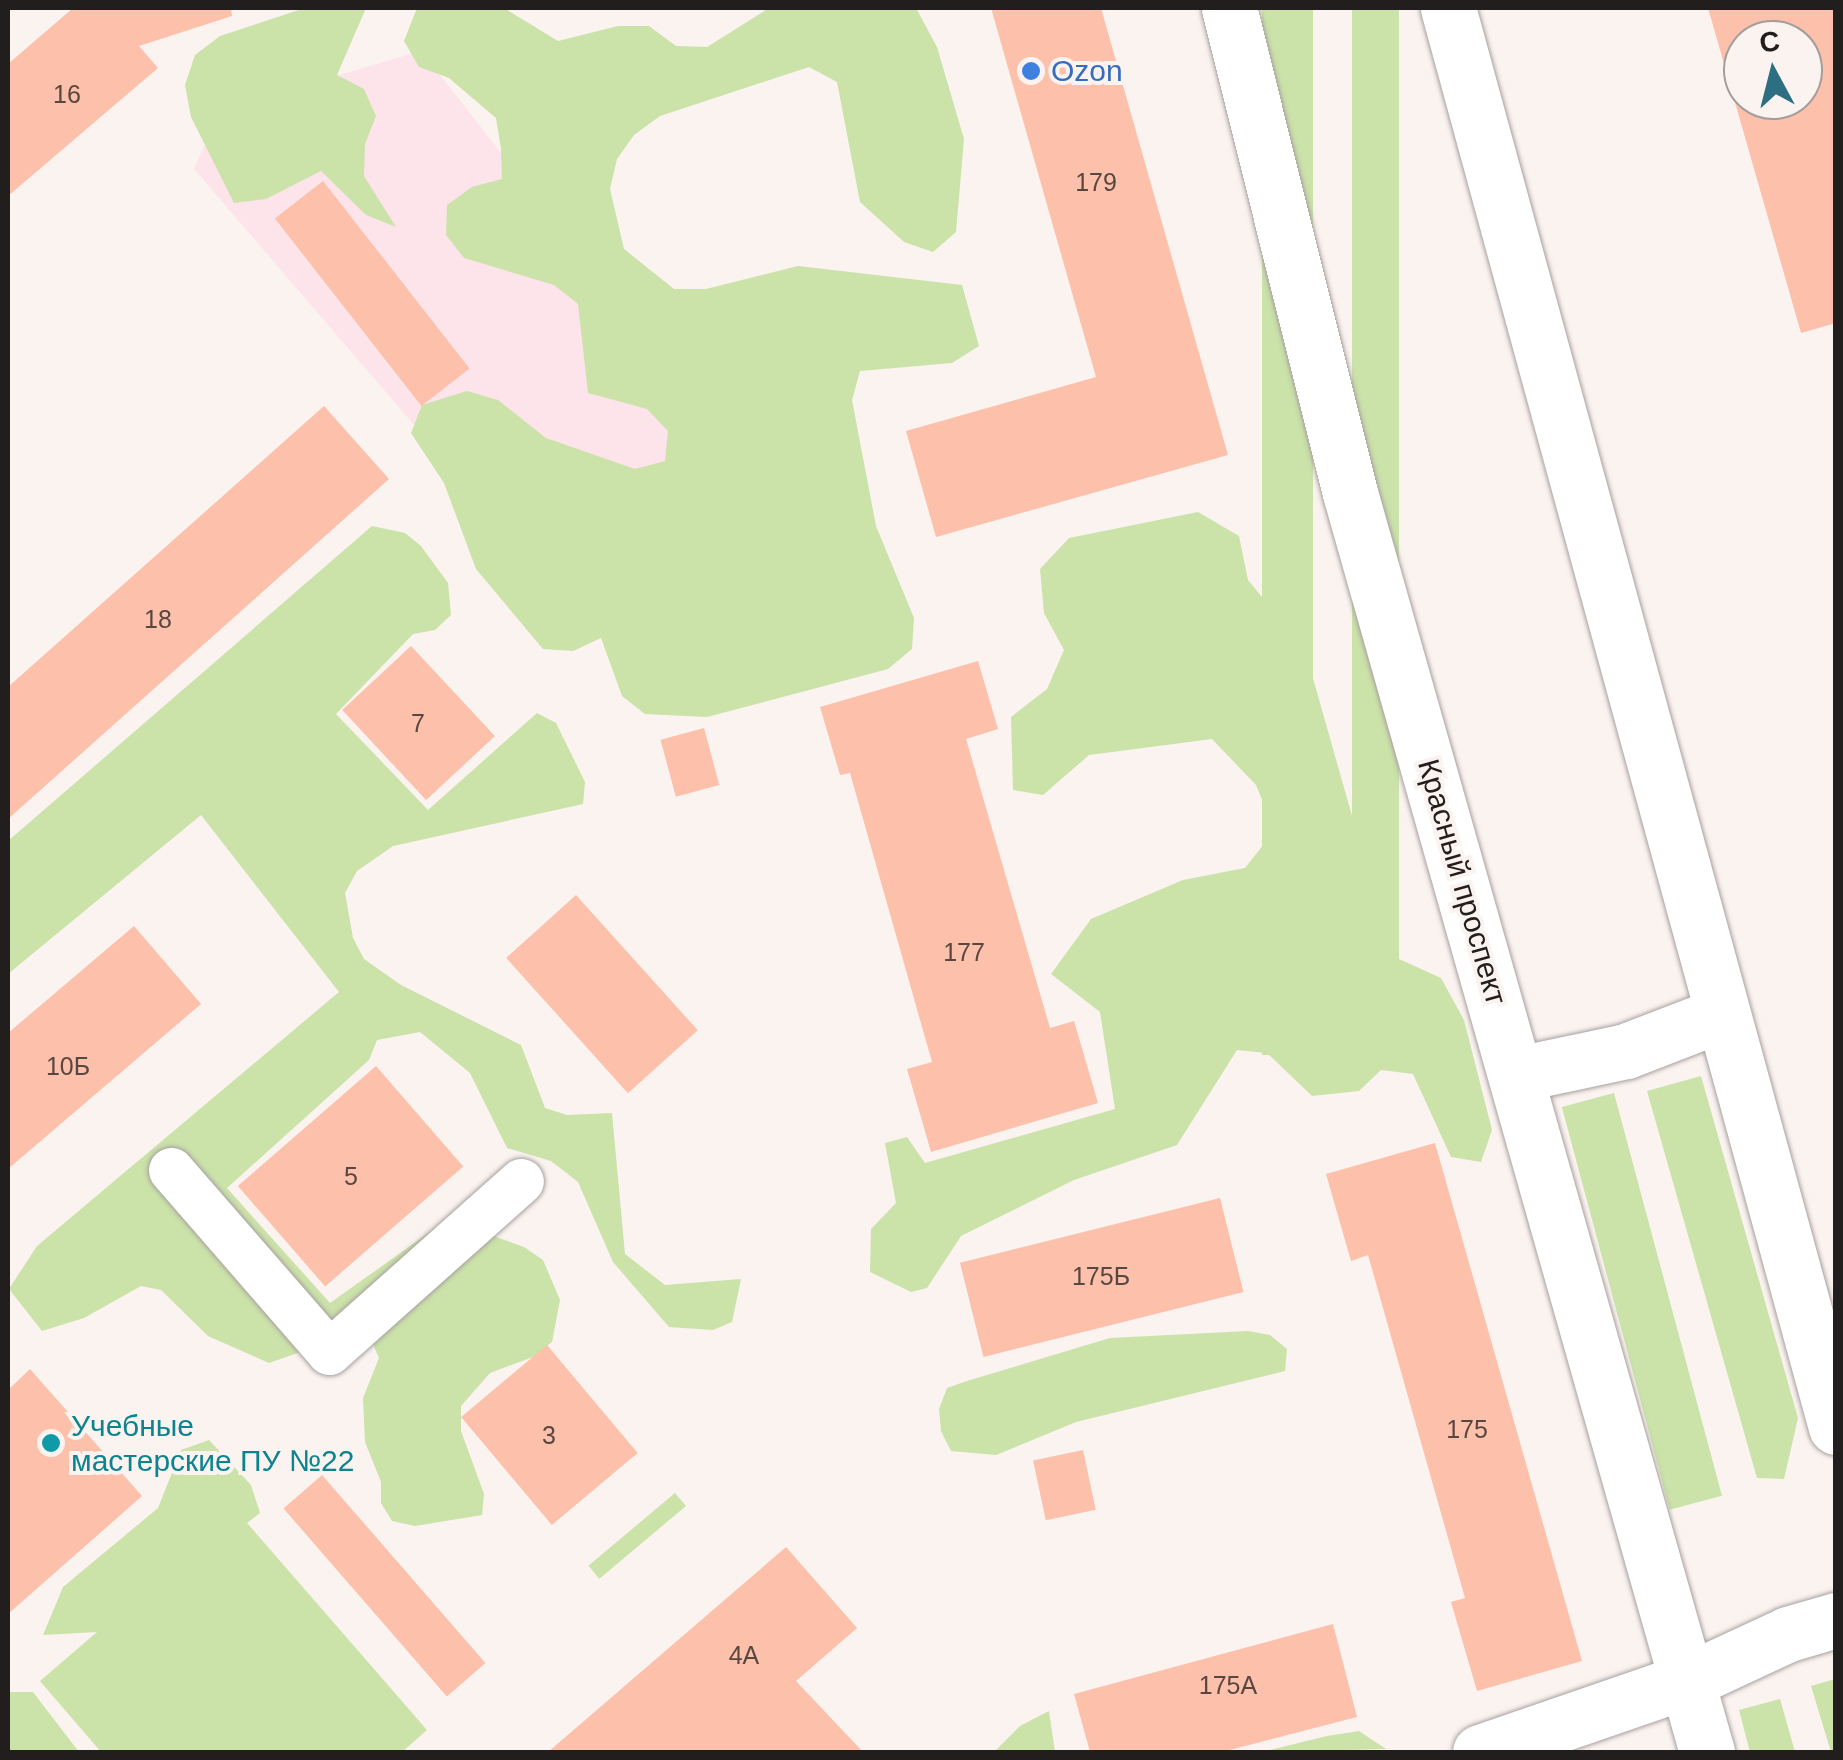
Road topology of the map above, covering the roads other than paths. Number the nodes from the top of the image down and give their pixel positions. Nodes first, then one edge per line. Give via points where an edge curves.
1 (1230, 8) edge
2 (1448, 8) edge
3 (1722, 1014) junction
4 (1518, 1074) junction
5 (171, 1170) dead end
6 (521, 1181) dead end
7 (1836, 1427) edge
8 (1836, 1620) edge
9 (1689, 1680) junction
10 (1480, 1752) edge
11 (1707, 1752) edge

1 - 4 main road, Красный проспект via 1350,493
2 - 3 main road
3 - 4 main road via 1626,1051
3 - 7 main road
4 - 9 main road, Красный проспект
5 - 6 street via 329,1352
8 - 9 main road via 1788,1634
9 - 10 main road
9 - 11 main road, Красный проспект

